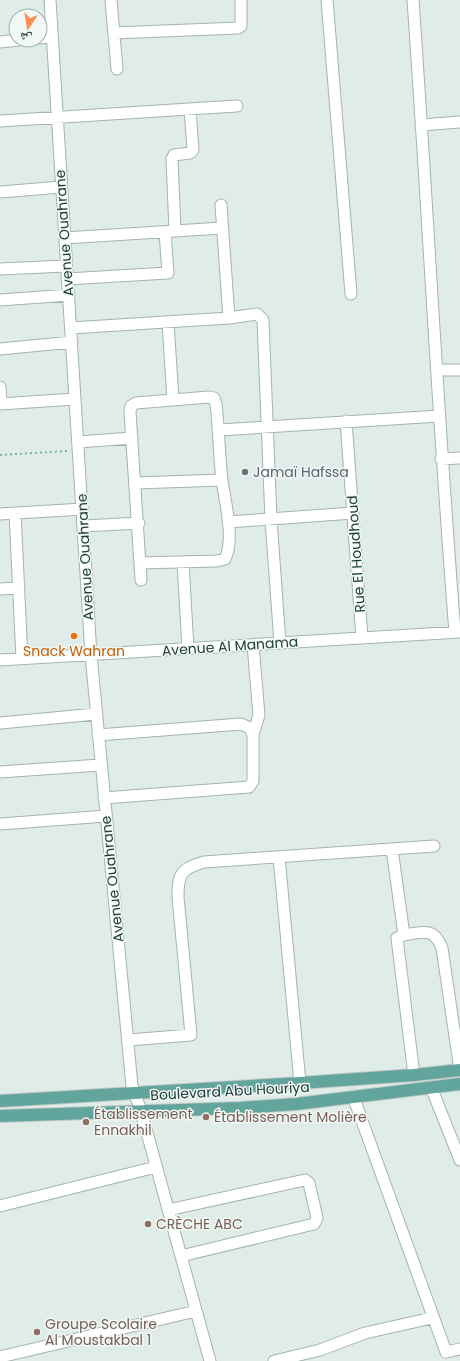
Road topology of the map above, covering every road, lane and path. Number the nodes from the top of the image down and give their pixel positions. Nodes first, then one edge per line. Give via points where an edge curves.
1 (50, 0) edge
2 (111, 0) edge
3 (241, 0) edge
4 (327, 0) edge
5 (412, 0) edge
6 (114, 33) junction
7 (48, 37) edge
8 (52, 37) junction
9 (117, 68) dead end
10 (237, 106) dead end
11 (190, 109) junction
12 (57, 118) junction
13 (0, 121) edge
14 (460, 122) edge
15 (421, 125) junction
16 (61, 187) junction
17 (0, 192) edge
18 (221, 205) dead end
19 (222, 228) junction
20 (170, 231) junction
21 (65, 238) junction
22 (66, 266) junction
23 (0, 270) edge
24 (67, 279) junction
25 (351, 294) dead end
26 (69, 296) junction
27 (0, 300) edge
28 (229, 318) junction
29 (168, 322) junction
30 (71, 328) junction
31 (72, 342) junction
32 (0, 349) edge
33 (437, 370) junction
34 (460, 370) edge
35 (0, 387) edge
36 (75, 399) junction
37 (173, 400) junction
38 (1, 404) edge
39 (439, 416) junction
40 (346, 421) junction
41 (267, 426) junction
42 (219, 430) junction
43 (132, 438) junction
44 (78, 446) junction
45 (0, 455) edge
46 (460, 458) edge
47 (442, 459) junction
48 (222, 480) junction
49 (136, 483) junction
50 (83, 509) junction
51 (15, 513) junction
52 (353, 513) junction
53 (0, 514) edge
54 (271, 520) junction
55 (228, 522) junction
56 (139, 523) junction
57 (84, 526) junction
58 (183, 562) junction
59 (140, 563) junction
60 (141, 580) dead end
61 (19, 588) junction
62 (0, 589) edge
63 (458, 632) edge
64 (362, 638) junction
65 (280, 643) junction
66 (253, 645) junction
67 (188, 648) junction
68 (91, 655) junction
69 (22, 658) junction
70 (0, 660) edge
71 (96, 714) junction
72 (0, 723) edge
73 (98, 735) junction
74 (253, 735) junction
75 (100, 765) junction
76 (0, 772) edge
77 (104, 798) junction
78 (106, 816) junction
79 (0, 824) edge
80 (434, 846) dead end
81 (392, 849) junction
82 (279, 857) junction
83 (404, 935) junction
84 (128, 1040) junction
85 (460, 1070) edge
86 (414, 1075) junction
87 (300, 1083) junction
88 (460, 1084) edge
89 (431, 1087) junction
90 (134, 1094) junction
91 (353, 1096) junction
92 (71, 1097) junction
93 (0, 1101) edge
94 (141, 1111) junction
95 (73, 1113) junction
96 (0, 1116) edge
97 (460, 1160) edge
98 (156, 1167) junction
99 (0, 1206) edge
100 (168, 1210) junction
101 (181, 1256) junction
102 (196, 1311) junction
103 (432, 1318) junction
104 (460, 1349) edge
105 (0, 1358) edge
106 (210, 1361) edge
107 (274, 1361) edge

1 - 8 street, Avenue Ouahrane
2 - 6 street
3 - 6 street via 242,22 238,28
4 - 25 street
5 - 15 street
6 - 9 street
7 - 8 street
8 - 12 street, Avenue Ouahrane
10 - 11 street
11 - 12 street
11 - 20 street via 193,150 190,153 174,155 172,159
12 - 13 street
12 - 16 street, Avenue Ouahrane
14 - 15 street
15 - 33 street
16 - 17 street
16 - 21 street, Avenue Ouahrane
18 - 19 street
19 - 20 street
19 - 28 street
20 - 21 street
20 - 24 street via 168,273
21 - 22 street, Avenue Ouahrane
22 - 23 street
22 - 24 street, Avenue Ouahrane
24 - 26 street, Avenue Ouahrane
26 - 27 street
26 - 30 street, Avenue Ouahrane
28 - 29 street
28 - 41 street via 257,314 263,320
29 - 30 street
29 - 37 street
30 - 31 street, Avenue Ouahrane
31 - 32 street
31 - 36 street, Avenue Ouahrane
33 - 34 street
33 - 39 street
35 - 38 street
36 - 38 street
36 - 44 street, Avenue Ouahrane
37 - 42 street via 214,398
37 - 43 street via 136,403 131,406
39 - 40 street
39 - 47 street
40 - 41 street
40 - 52 street, Rue El Houdhoud
41 - 42 street
41 - 54 street
42 - 48 street
43 - 44 street
43 - 49 street
44 - 45 path
44 - 50 street, Avenue Ouahrane
46 - 47 street
47 - 63 street
48 - 49 street
48 - 55 street
49 - 56 street
50 - 51 street
50 - 57 street, Avenue Ouahrane
51 - 53 street
51 - 61 street
52 - 54 street
52 - 64 street, Rue El Houdhoud
54 - 55 street
54 - 65 street
55 - 58 street via 229,551 225,559
56 - 57 street
56 - 59 street
57 - 68 street, Avenue Ouahrane
58 - 59 street
58 - 67 street
59 - 60 street
61 - 62 street
61 - 69 street
63 - 64 street, Avenue Al Manama
64 - 65 street, Avenue Al Manama
65 - 66 street, Avenue Al Manama
66 - 67 street, Avenue Al Manama
66 - 74 street via 258,715
67 - 68 street, Avenue Al Manama
68 - 69 street, Avenue Al Manama
68 - 71 street, Avenue Ouahrane
69 - 70 street, Avenue Al Manama
71 - 72 street
71 - 73 street, Avenue Ouahrane
73 - 74 street via 241,724 250,728
73 - 75 street, Avenue Ouahrane
74 - 77 street via 253,781 249,787
75 - 76 street
75 - 77 street, Avenue Ouahrane
77 - 78 street, Avenue Ouahrane
78 - 79 street
78 - 84 street, Avenue Ouahrane
80 - 81 street
81 - 82 street
81 - 83 street
82 - 84 street via 204,862 188,867 180,876 178,897 191,1035
82 - 87 street
83 - 85 street via 424,932 432,933 438,938 442,948
83 - 86 street via 397,938
84 - 90 street, Avenue Ouahrane
85 - 86 main road, Boulevard Abu Houriya
86 - 87 main road, Boulevard Abu Houriya
87 - 90 main road, Boulevard Abu Houriya
88 - 89 main road, Boulevard Abu Houriya
89 - 91 main road, Boulevard Abu Houriya
89 - 97 street
90 - 92 main road, Boulevard Abu Houriya
90 - 94 street, Avenue Ouahrane
91 - 94 main road, Boulevard Abu Houriya via 240,1108
91 - 103 street
92 - 93 main road, Boulevard Abu Houriya
92 - 95 main road
94 - 95 main road, Boulevard Abu Houriya
94 - 98 street, Avenue Ouahrane
95 - 96 main road, Boulevard Abu Houriya
98 - 99 street
98 - 100 street, Avenue Ouahrane
100 - 101 street, Avenue Ouahrane
100 - 101 street via 305,1180 309,1183 317,1218 314,1224
101 - 102 street, Avenue Ouahrane
102 - 105 street
102 - 106 street, Avenue Ouahrane
103 - 104 street via 446,1352
103 - 107 street via 365,1333 320,1350

